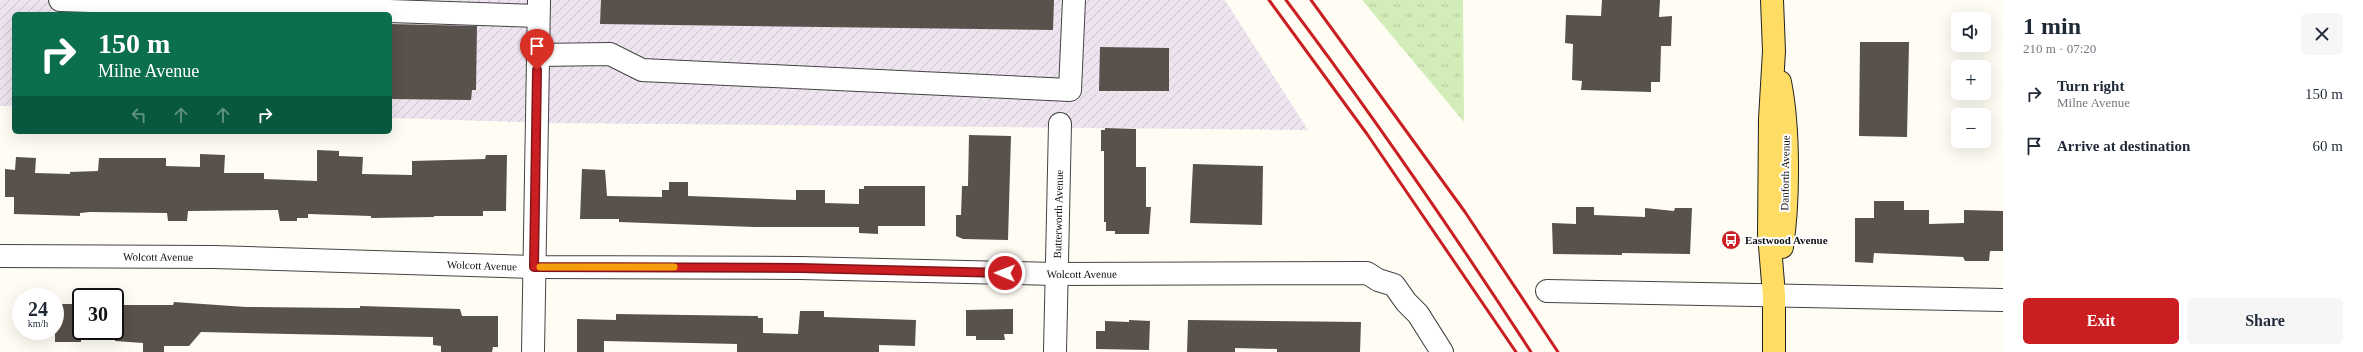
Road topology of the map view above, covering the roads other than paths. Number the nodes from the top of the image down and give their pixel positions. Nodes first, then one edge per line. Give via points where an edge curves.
1 (60, 0) edge
2 (1074, 0) edge
3 (1772, 0) edge
4 (538, 8) edge
5 (537, 55) junction
6 (1060, 124) dead end
7 (0, 256) edge
8 (534, 267) junction
9 (1055, 274) junction
10 (1547, 291) dead end
11 (1774, 295) junction
12 (2003, 300) edge
13 (533, 352) edge
14 (1055, 352) edge
15 (1442, 352) edge
16 (1774, 352) edge

1 - 4 street
2 - 5 street via 1070,90 642,70 610,54
3 - 11 main road, Danforth Avenue via 1774,51 1786,110 1783,236
4 - 5 street
5 - 8 street
6 - 9 street, Butterworth Avenue
7 - 8 street, Wolcott Avenue via 214,257
8 - 9 street, Wolcott Avenue via 800,268
8 - 13 street
9 - 14 street, Butterworth Avenue
9 - 15 street, Wolcott Avenue via 1367,273 1394,285 1418,314
10 - 11 street
11 - 12 street
11 - 16 main road, Danforth Avenue

